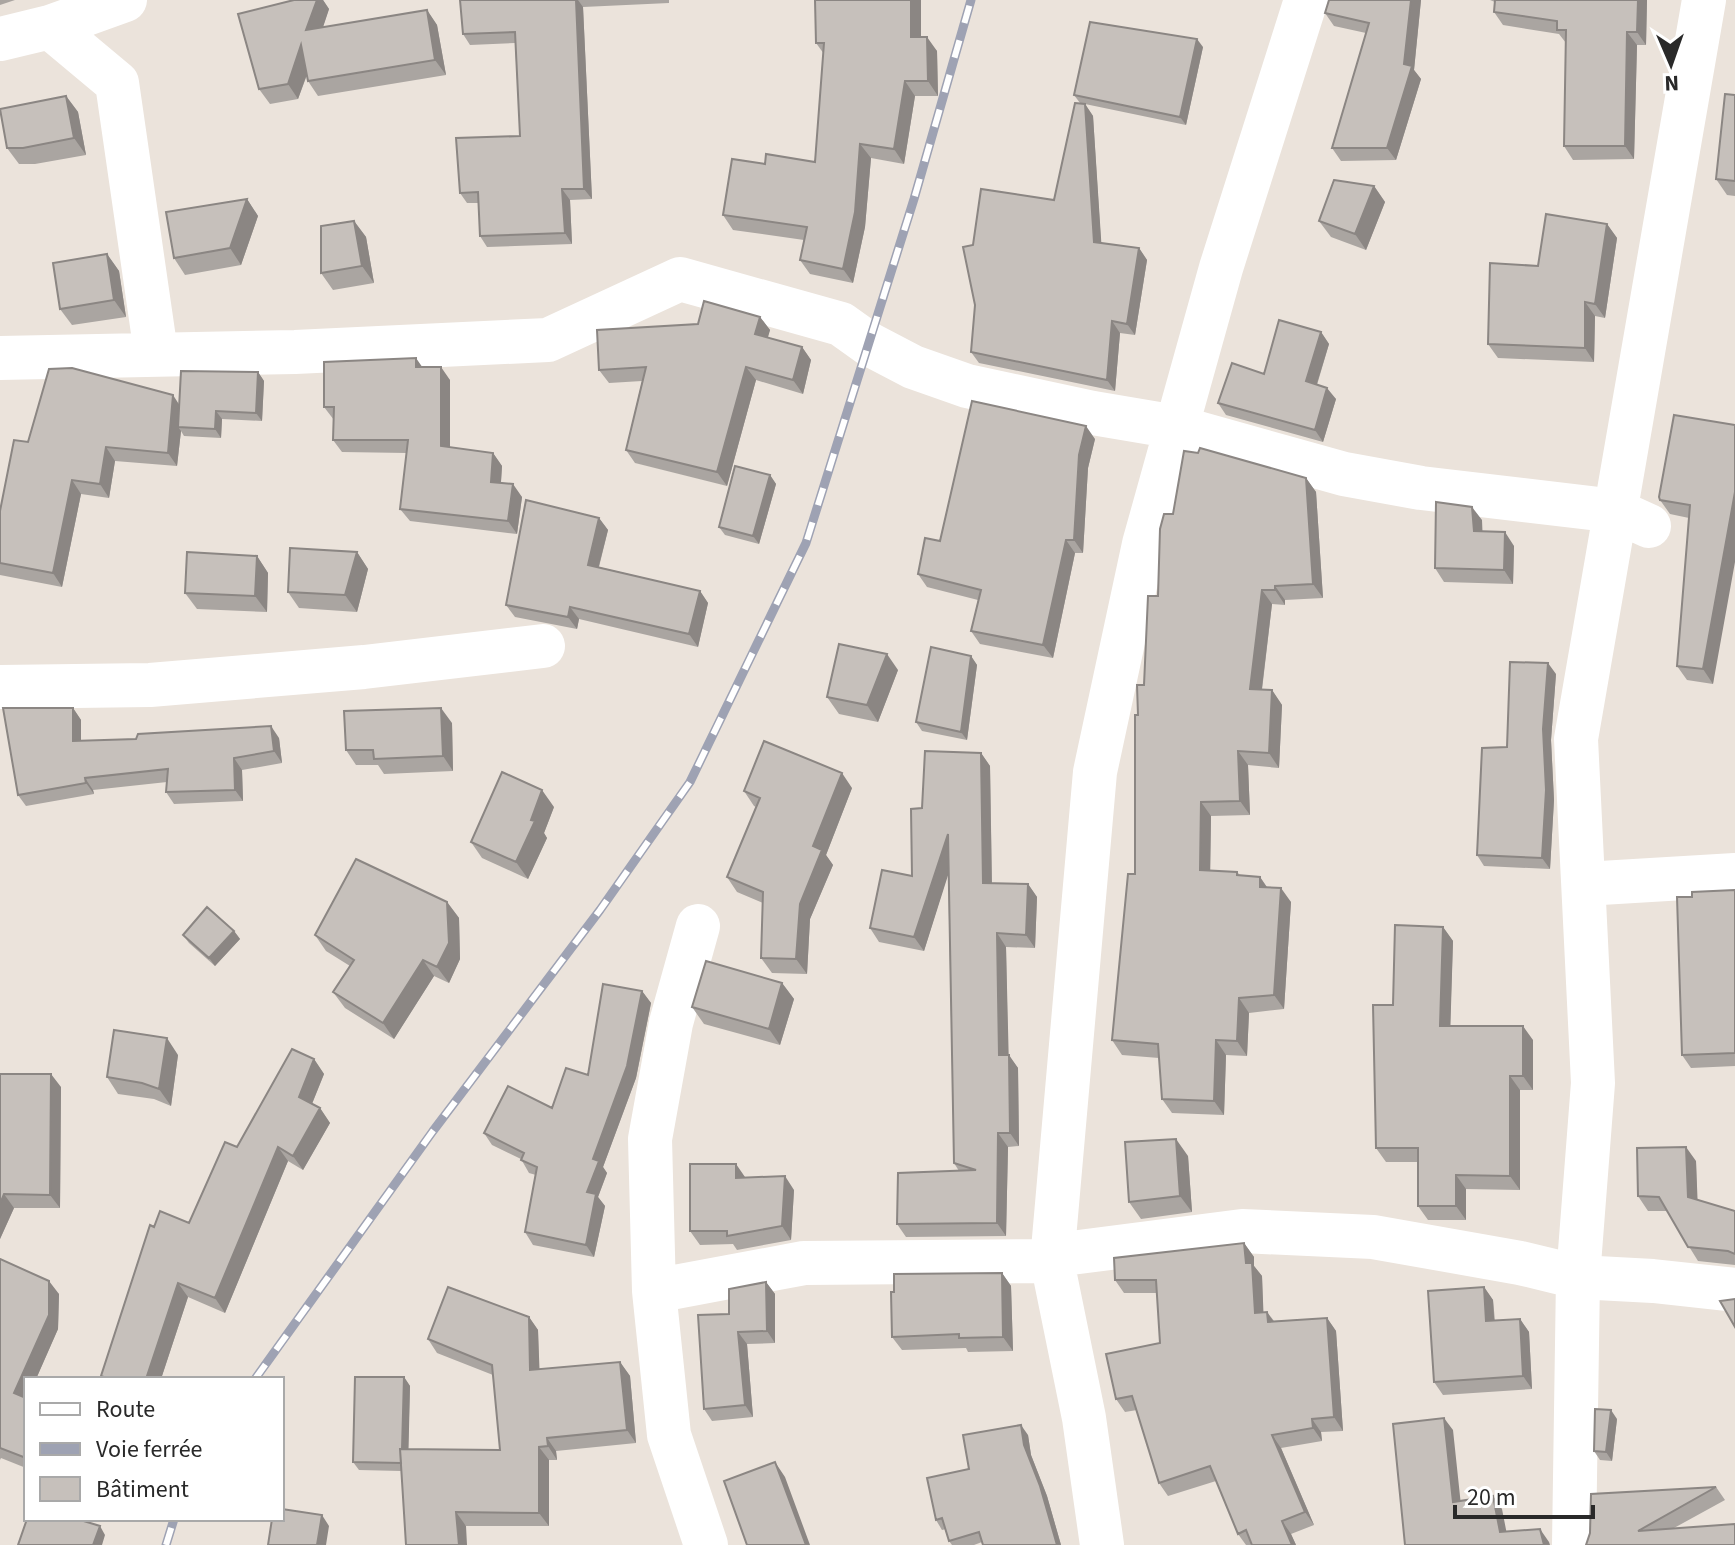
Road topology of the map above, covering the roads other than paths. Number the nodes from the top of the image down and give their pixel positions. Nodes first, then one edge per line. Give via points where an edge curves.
1 (125, 0) edge
2 (1306, 0) edge
3 (1704, 0) edge
4 (50, 27) junction
5 (0, 39) edge
6 (156, 353) junction
7 (0, 358) edge
8 (1176, 427) junction
9 (1632, 519) junction
10 (543, 646) dead end
11 (0, 687) edge
12 (1735, 875) edge
13 (1584, 884) junction
14 (698, 926) dead end
15 (1052, 1261) junction
16 (1578, 1277) junction
17 (1735, 1290) edge
18 (654, 1291) junction
19 (706, 1545) edge
20 (1102, 1545) edge
21 (1574, 1545) edge

1 - 4 street
2 - 8 street
3 - 9 street
4 - 5 street
4 - 6 street via 117,83
6 - 7 street
6 - 8 street via 548,340 680,279 841,324 913,367 967,386
8 - 9 street via 1344,474
8 - 15 street via 1144,544 1095,772
9 - 13 street via 1576,739
10 - 11 street via 150,685
12 - 13 street
13 - 16 street via 1593,1083
14 - 18 street via 671,1023 650,1139
15 - 16 street via 1071,1253 1242,1231 1373,1237
15 - 18 street via 804,1263
15 - 20 street via 1084,1418
16 - 17 street
16 - 21 street
18 - 19 street via 669,1435

